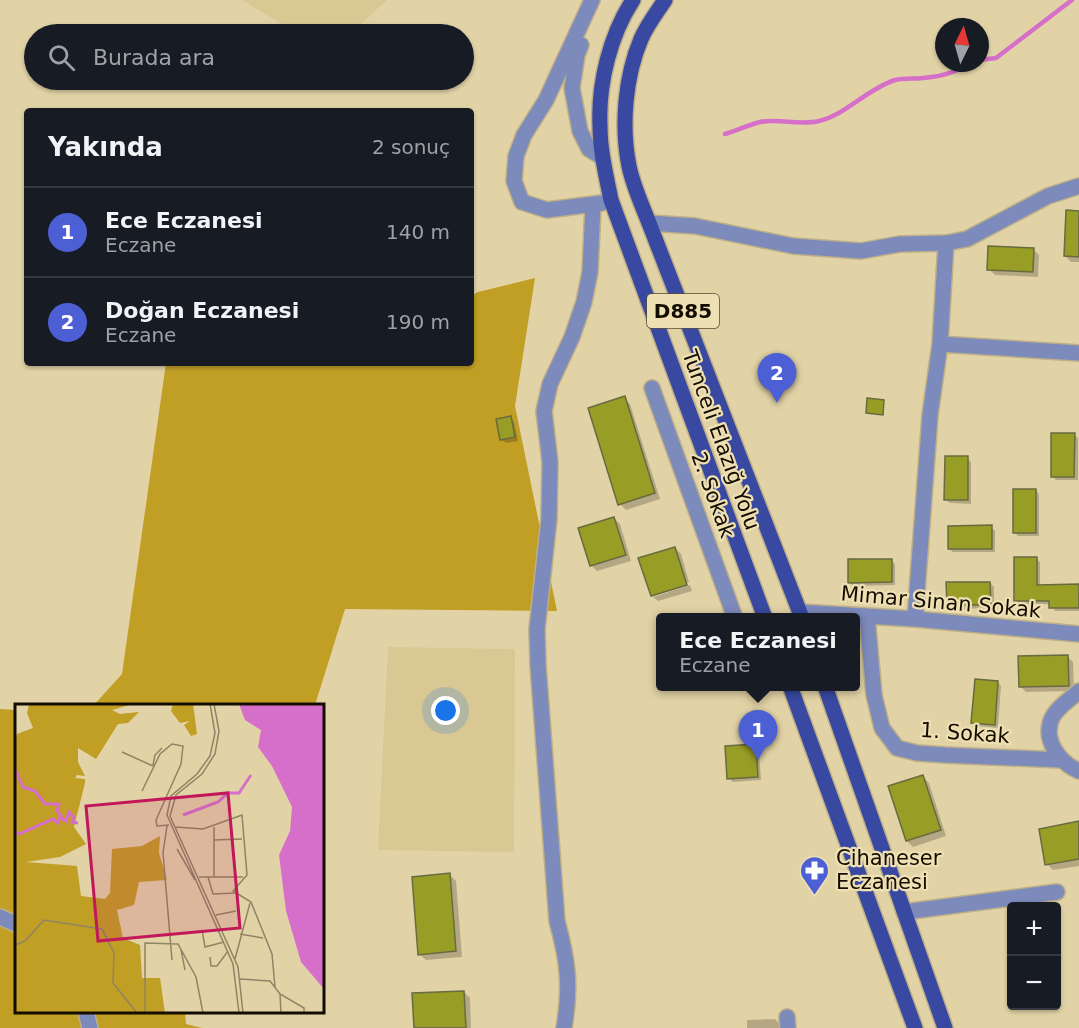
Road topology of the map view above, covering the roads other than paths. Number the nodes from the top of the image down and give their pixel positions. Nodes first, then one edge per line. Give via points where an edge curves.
1 (592, 0) edge
2 (602, 0) edge
3 (633, 0) edge
4 (665, 0) edge
5 (602, 157) junction
6 (1079, 186) edge
7 (611, 200) junction
8 (593, 205) junction
9 (649, 223) junction
10 (946, 243) junction
11 (940, 344) junction
12 (1079, 353) edge
13 (651, 388) dead end
14 (733, 613) edge
15 (763, 613) edge
16 (800, 613) edge
17 (860, 616) edge
18 (867, 616) junction
19 (915, 619) junction
20 (1079, 634) edge
21 (791, 691) edge
22 (826, 691) edge
23 (1079, 691) edge
24 (1061, 760) junction
25 (1079, 771) edge
26 (1057, 892) dead end
27 (904, 912) junction
28 (0, 917) edge
29 (15, 924) edge
30 (86, 1013) edge
31 (90, 1028) edge
32 (564, 1028) edge
33 (915, 1028) edge
34 (945, 1028) edge

1 - 8 street via 546,100 524,135 516,156 514,181 522,202 547,210
2 - 5 street via 577,56 572,88 580,131 589,149
3 - 5 main road, Tunceli Elazığ Yolu / D885 via 617,30 607,62 601,93
4 - 9 main road, Tunceli Elazığ Yolu / D885 via 641,39 627,99 629,167
5 - 7 main road, Tunceli Elazığ Yolu / D885
6 - 10 street via 1047,196 967,239
7 - 8 street
7 - 15 main road, Tunceli Elazığ Yolu / D885
8 - 32 street via 590,272 584,302 550,384 544,411 550,462 549,507 537,629 538,666 557,921 569,976
9 - 10 street via 694,226 793,246 861,251 900,244
9 - 16 main road, Tunceli Elazığ Yolu / D885
10 - 11 street
11 - 12 street
11 - 19 street via 930,415
13 - 14 street, 2. Sokak
17 - 18 street, Mimar Sinan Sokak
18 - 19 street, Mimar Sinan Sokak
18 - 24 street, 1. Sokak via 874,695 882,728 897,748 917,753
19 - 20 street, Mimar Sinan Sokak
21 - 33 main road
22 - 27 main road
23 - 24 street via 1052,717 1051,739
24 - 25 street
26 - 27 street
27 - 34 main road
28 - 29 street
30 - 31 street

